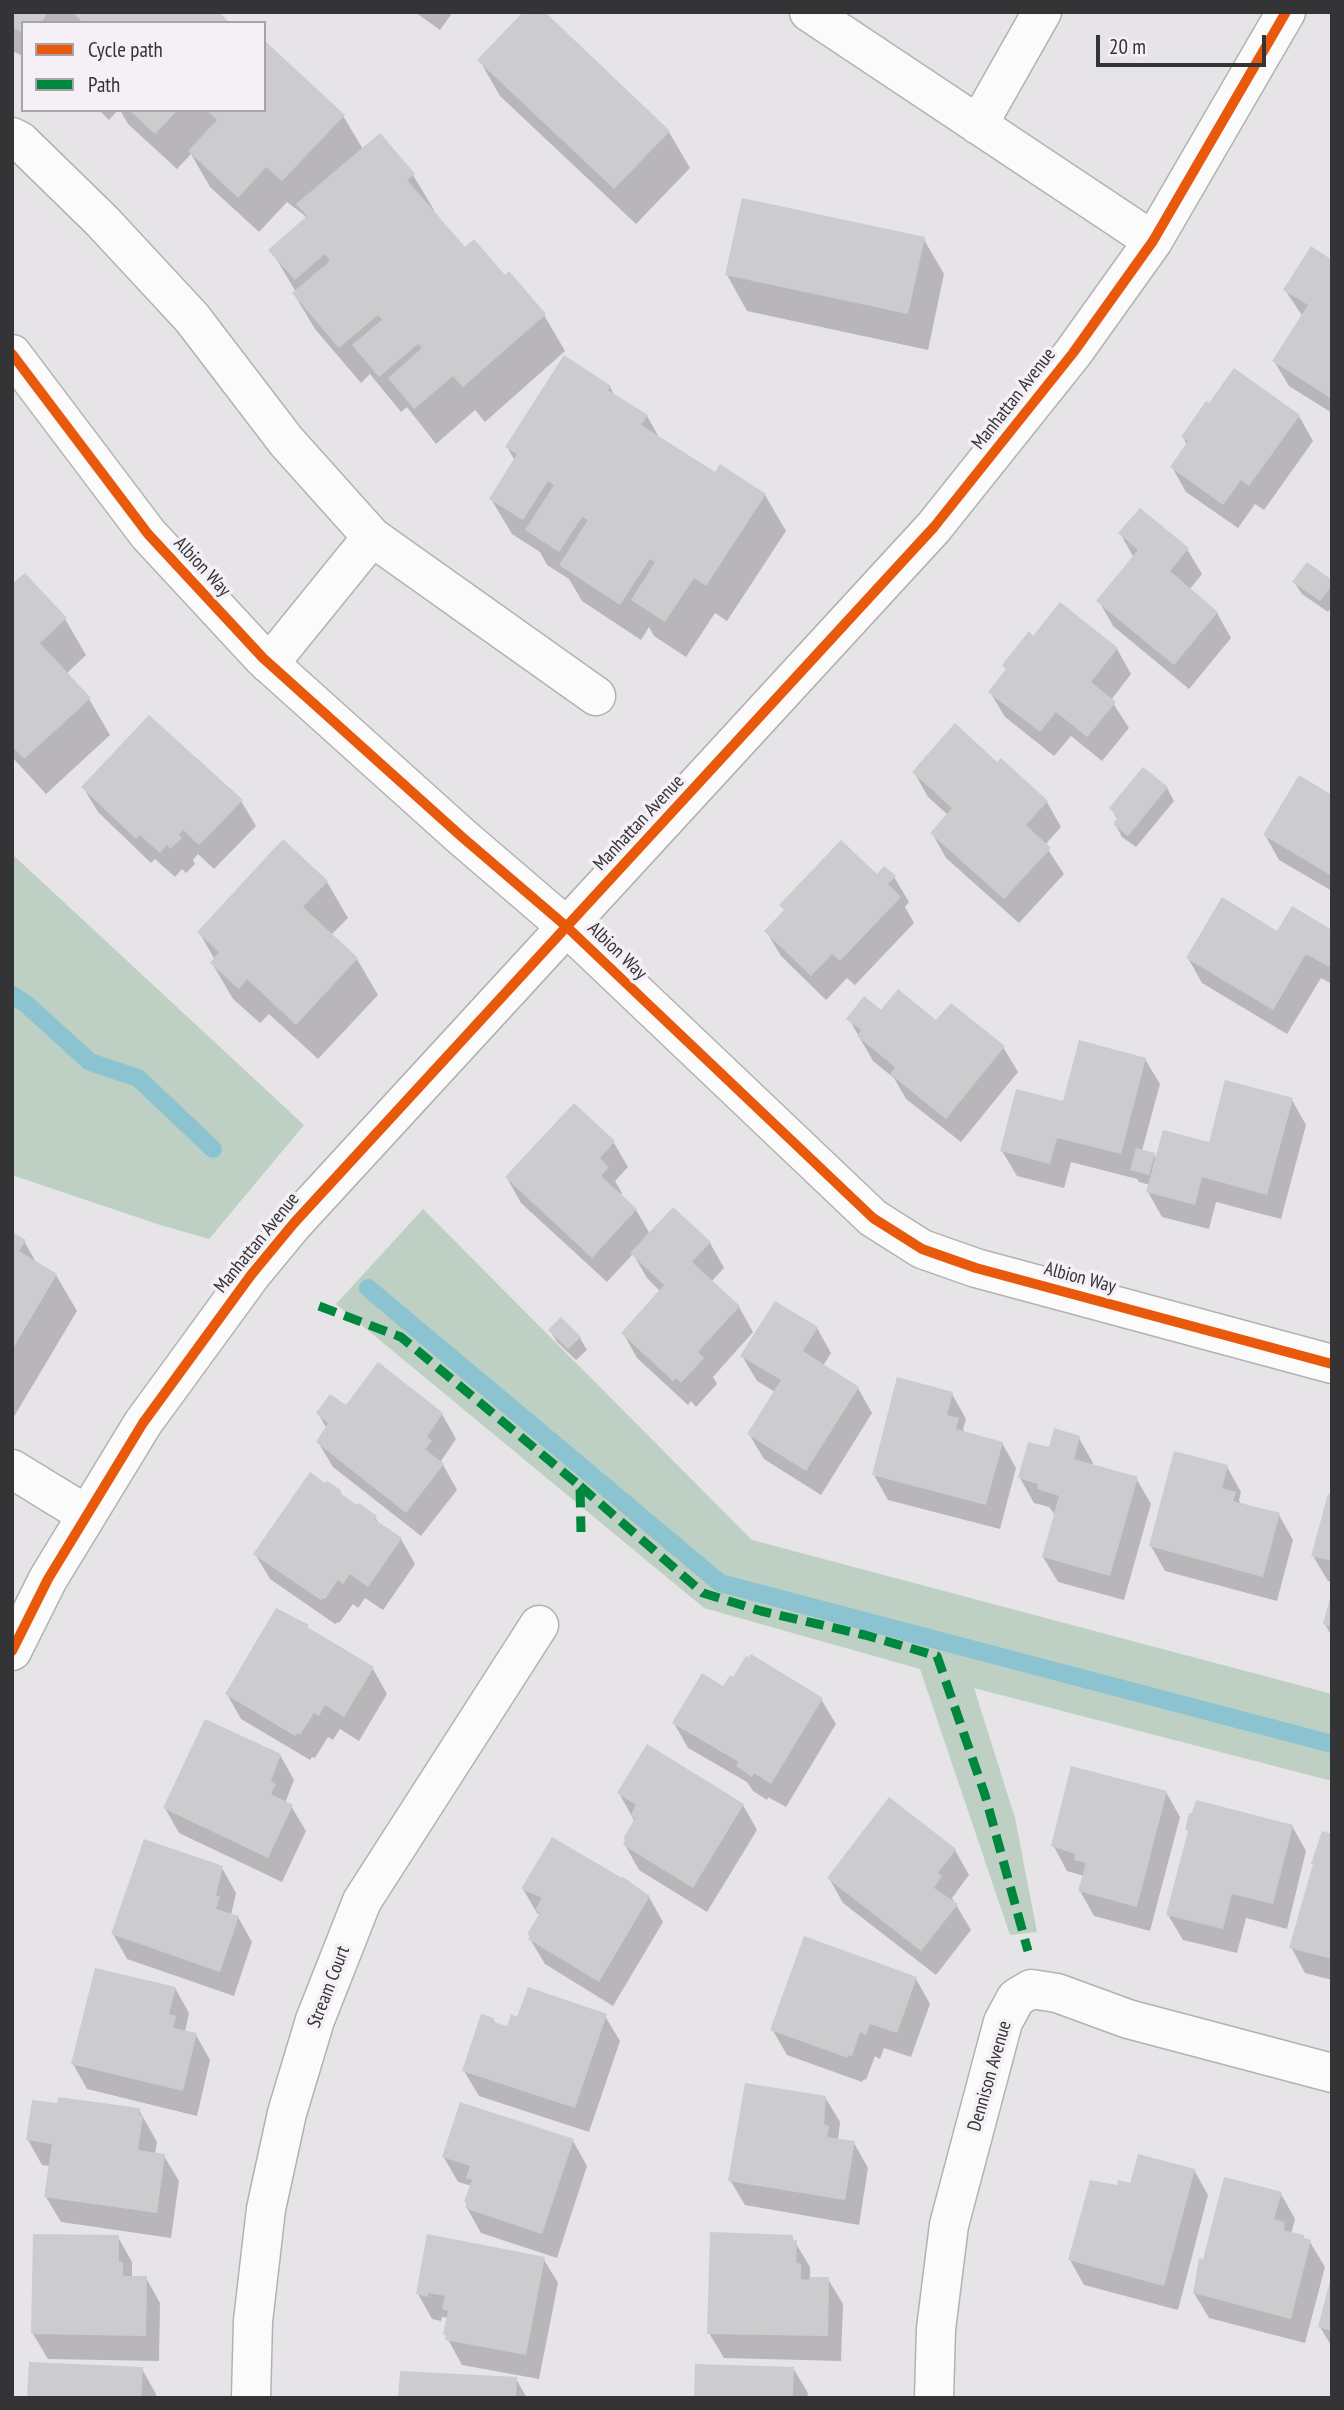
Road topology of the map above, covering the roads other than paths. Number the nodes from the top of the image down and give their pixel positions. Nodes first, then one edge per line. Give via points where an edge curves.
1 (809, 12) edge
2 (1042, 12) edge
3 (1286, 12) edge
4 (978, 125) junction
5 (12, 137) edge
6 (1153, 242) junction
7 (12, 354) edge
8 (372, 537) junction
9 (270, 664) junction
10 (596, 696) dead end
11 (567, 927) junction
12 (1332, 1364) edge
13 (12, 1469) edge
14 (87, 1515) junction
15 (539, 1625) dead end
16 (12, 1651) edge
17 (1332, 2073) edge
18 (251, 2398) edge
19 (934, 2398) edge

1 - 4 street
2 - 4 street
3 - 6 street, Manhattan Avenue
4 - 6 street
5 - 8 street via 102,221 192,318 286,441
6 - 11 street, Manhattan Avenue via 1073,353 934,527
7 - 9 street, Albion Way via 148,534
8 - 9 street
8 - 10 street
9 - 11 street, Albion Way
11 - 12 street, Albion Way via 873,1219 922,1249 976,1268
11 - 14 street, Manhattan Avenue via 260,1264 143,1423
13 - 14 street
14 - 16 street, Manhattan Avenue
15 - 18 street, Stream Court via 362,1901 315,2020 287,2113 267,2208 253,2321
17 - 19 street, Dennison Avenue via 1128,2019 1058,1993 1031,1989 1016,1998 1003,2022 949,2225 936,2329

